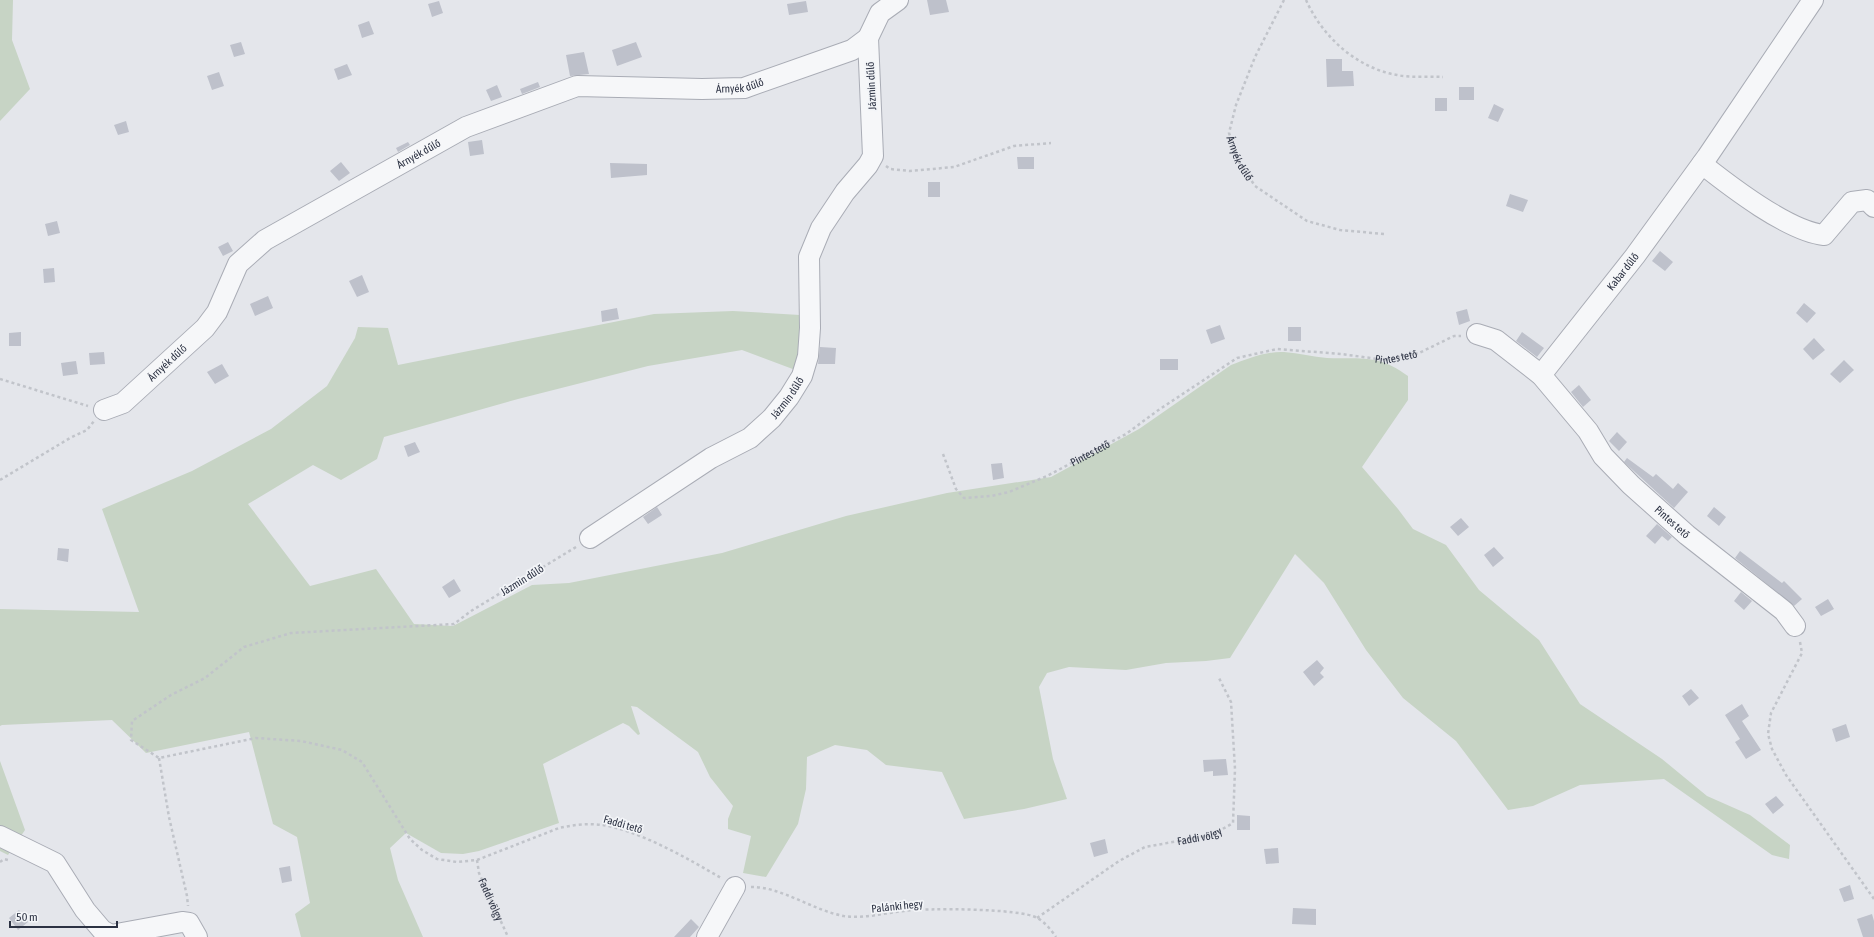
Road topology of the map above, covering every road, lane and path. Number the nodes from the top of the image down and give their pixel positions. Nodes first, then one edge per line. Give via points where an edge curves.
1 (898, 0) edge
2 (1284, 0) edge
3 (1306, 0) edge
4 (1813, 0) edge
5 (868, 38) junction
6 (1442, 77) dead end
7 (1051, 143) dead end
8 (873, 156) junction
9 (1702, 164) junction
10 (1874, 206) edge
11 (1384, 234) dead end
12 (1477, 334) joint
13 (1541, 375) junction
14 (0, 379) edge
15 (104, 410) junction
16 (943, 454) dead end
17 (0, 480) edge
18 (590, 538) joint
19 (1795, 626) joint
20 (1220, 678) dead end
21 (158, 758) junction
22 (0, 836) edge
23 (477, 860) junction
24 (735, 887) junction
25 (1874, 899) edge
26 (1037, 918) junction
27 (193, 930) edge
28 (508, 937) edge
29 (707, 937) edge
30 (1056, 937) edge

1 - 5 street, Árnyék dűlő via 880,14
2 - 11 path, Árnyék dűlő via 1255,57 1228,133 1239,162 1255,186 1307,221 1340,230
3 - 6 path via 1328,35 1355,58 1397,75
4 - 9 street, Kabar dűlő
5 - 8 street, Jázmin dűlő
5 - 15 street, Árnyék dűlő via 852,50 744,88 577,86 466,127 265,240 238,264 217,312 205,328 123,402
7 - 8 path via 1014,146 954,167 926,170 890,169
8 - 18 street, Jázmin dűlő via 821,228 809,257 808,356 802,376 789,397 772,418 750,438 711,458
9 - 10 street via 1742,194 1815,234 1824,234 1852,202 1867,200
9 - 13 street, Kabar dűlő via 1635,256
12 - 13 street, Pintes tető via 1496,340
12 - 16 path, Pintes tető via 1454,336 1419,353 1385,360 1277,349 1237,358 1126,434 1047,476 1009,492 964,498 956,489
13 - 19 street, Pintes tető via 1588,431 1603,456 1616,471 1688,535 1784,611
14 - 15 path
15 - 17 path via 87,430
18 - 21 path, Jázmin dűlő via 454,624 291,633 244,647 205,678 171,695 132,721 131,740
19 - 25 path via 1800,637 1802,653 1771,713 1768,734 1772,749 1786,775
20 - 26 path, Faddi völgy via 1231,702 1235,770 1233,823 1212,835 1145,847 1119,861
21 - 23 path, Faddi tető via 256,738 301,741 342,750 362,762 410,839 422,850 437,859 457,862
21 - 27 path
22 - 27 street via 55,863 85,910 102,930 111,935 176,922
23 - 24 path, Faddi tető via 559,828 602,825 638,835 702,867
23 - 28 path, Faddi völgy via 480,873
24 - 26 path, Palánki hegy via 771,890 826,912 861,918 905,911 969,910 1022,912
24 - 29 street
26 - 30 path, Palánki hegy

